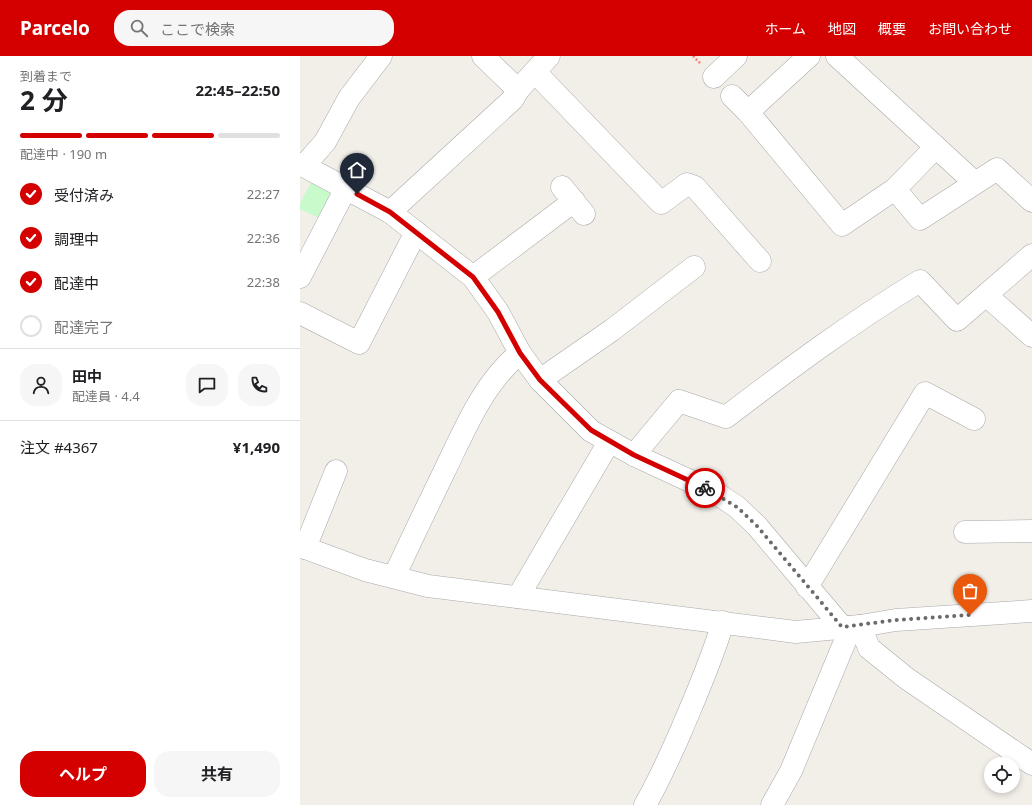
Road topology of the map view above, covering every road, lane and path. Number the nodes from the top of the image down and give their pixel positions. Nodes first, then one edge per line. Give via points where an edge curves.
1 (381, 56) edge
2 (483, 56) edge
3 (549, 56) edge
4 (736, 56) edge
5 (808, 56) edge
6 (837, 56) edge
7 (535, 72) junction
8 (714, 77) dead end
9 (518, 90) junction
10 (732, 96) dead end
11 (748, 112) junction
12 (936, 147) junction
13 (302, 165) edge
14 (974, 182) junction
15 (346, 188) junction
16 (895, 189) junction
17 (1029, 191) edge
18 (573, 200) dead end
19 (390, 212) junction
20 (416, 232) junction
21 (1032, 255) edge
22 (760, 261) dead end
23 (694, 267) dead end
24 (300, 277) edge
25 (473, 277) junction
26 (986, 295) junction
27 (300, 312) edge
28 (1032, 336) edge
29 (520, 353) junction
30 (540, 380) junction
31 (974, 419) dead end
32 (610, 442) junction
33 (634, 455) junction
34 (336, 471) dead end
35 (1032, 531) edge
36 (965, 532) dead end
37 (303, 547) edge
38 (394, 577) junction
39 (807, 587) junction
40 (518, 597) junction
41 (1031, 608) edge
42 (722, 622) junction
43 (851, 627) junction
44 (1032, 764) edge
45 (645, 805) edge
46 (772, 805) edge

1 - 13 street via 349,98 325,142
2 - 9 street
3 - 7 street
4 - 8 street
5 - 11 street
6 - 12 street
7 - 9 street
7 - 22 street via 661,203 688,184 695,187
9 - 19 street via 513,99
10 - 11 street
11 - 16 street via 842,225
12 - 14 street
12 - 16 street
13 - 15 street
14 - 16 street via 920,219
14 - 17 street via 997,169
15 - 19 street
15 - 24 street
18 - 25 street
19 - 20 street
20 - 25 street
20 - 27 street via 359,343
21 - 26 street
23 - 30 street via 612,330
25 - 29 street via 498,312
26 - 28 street
26 - 33 street via 957,320 920,281 872,309 726,417 679,401
29 - 30 street
29 - 38 street via 507,364 484,395 457,444
30 - 32 street via 591,430
31 - 39 street via 925,393
32 - 33 street
32 - 40 street
33 - 39 street via 716,493 737,507 757,526
34 - 37 street
35 - 36 street
37 - 38 street via 365,570
38 - 40 street via 428,586
39 - 43 street
40 - 42 street
41 - 43 street via 896,620
42 - 43 street via 796,632
42 - 45 street via 714,651 683,726
43 - 44 street via 869,648 906,678
43 - 46 street via 791,771

